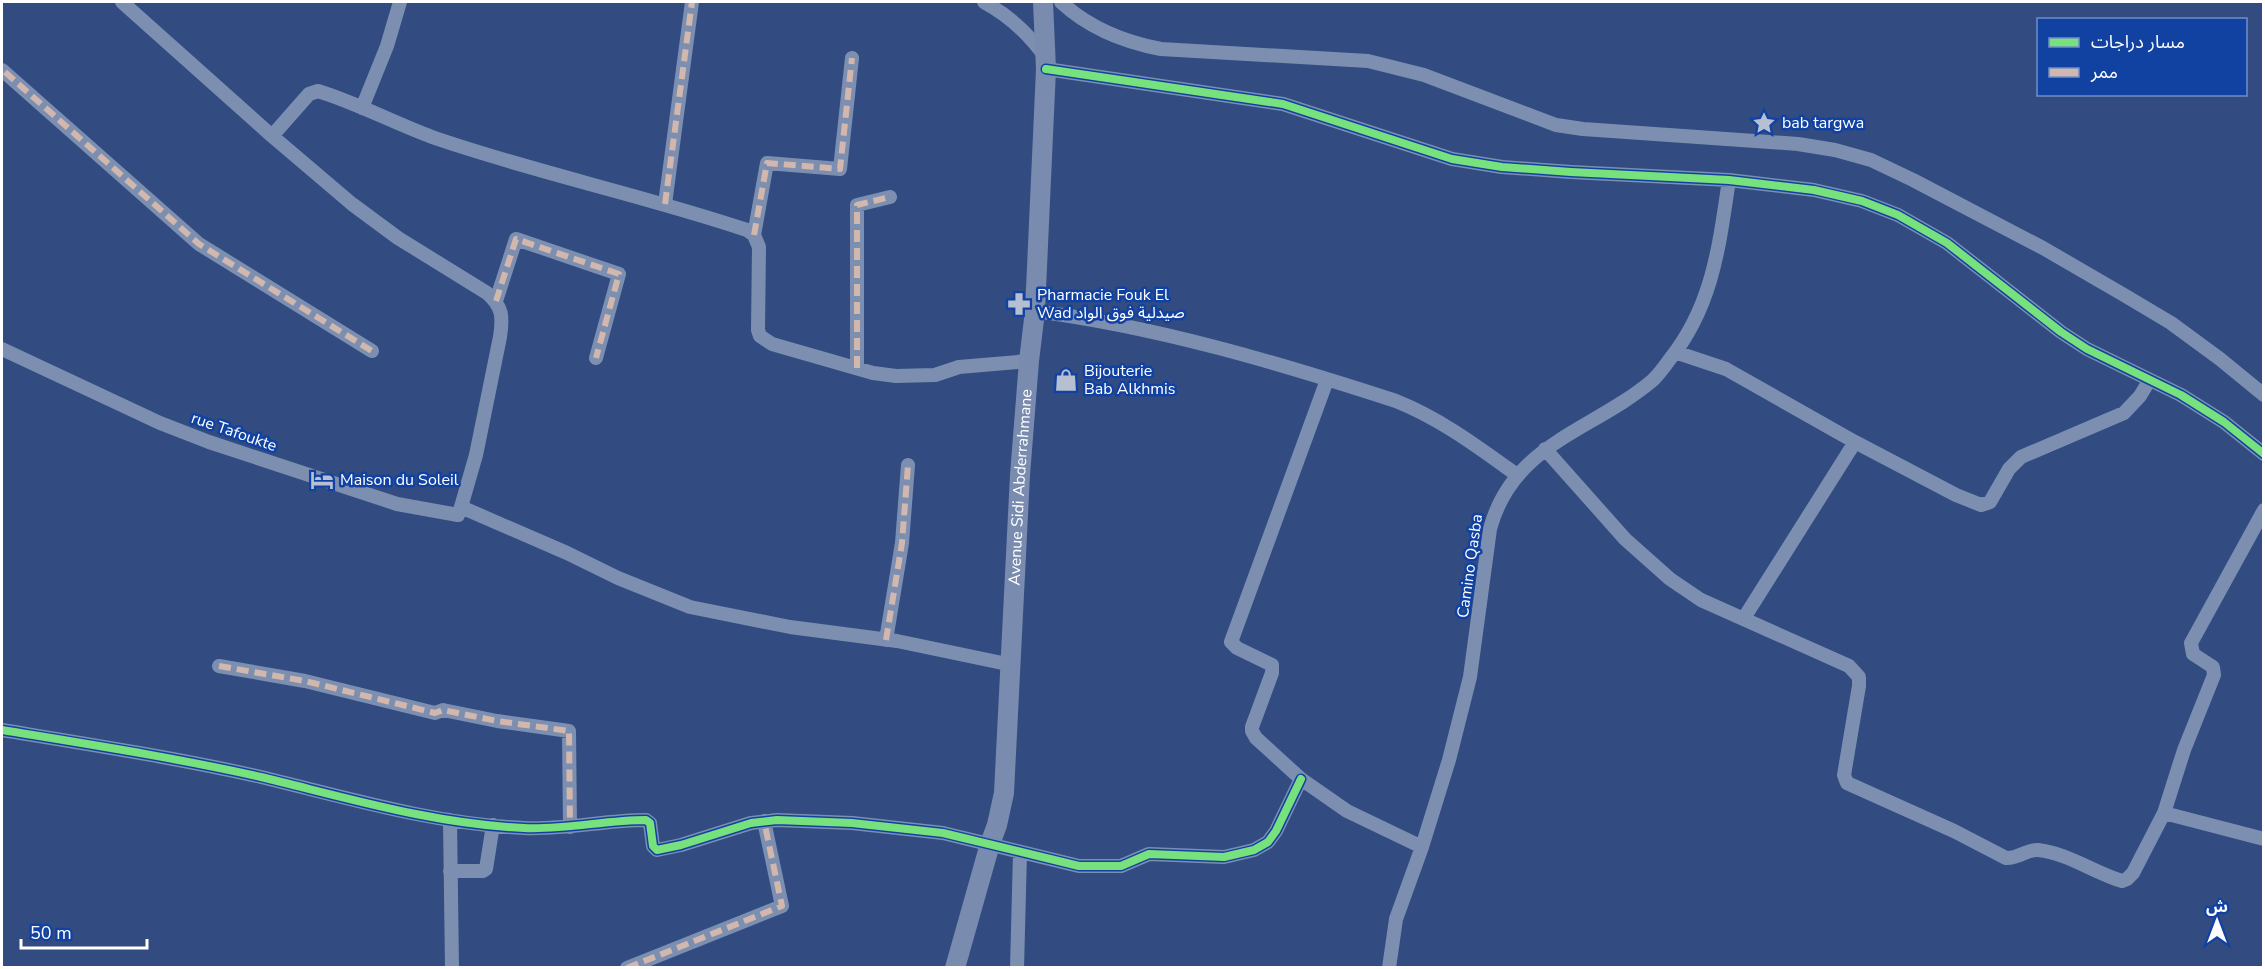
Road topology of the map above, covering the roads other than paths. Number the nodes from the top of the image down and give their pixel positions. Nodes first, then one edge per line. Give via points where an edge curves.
1 (122, 2) edge
2 (400, 2) edge
3 (692, 2) edge
4 (984, 2) edge
5 (1043, 2) edge
6 (1061, 2) edge
7 (852, 58) dead end
8 (1046, 64) junction
9 (3, 71) edge
10 (362, 108) junction
11 (272, 136) junction
12 (1729, 180) junction
13 (890, 197) dead end
14 (665, 204) junction
15 (754, 235) junction
16 (496, 301) junction
17 (1035, 311) junction
18 (2, 349) edge
19 (372, 351) dead end
20 (1675, 352) junction
21 (596, 358) dead end
22 (1029, 361) junction
23 (858, 368) junction
24 (1327, 380) junction
25 (2149, 381) junction
26 (2264, 394) edge
27 (1854, 441) junction
28 (1545, 449) junction
29 (2264, 454) edge
30 (908, 465) dead end
31 (1517, 475) junction
32 (461, 507) junction
33 (2264, 510) edge
34 (1744, 618) junction
35 (886, 640) junction
36 (1012, 665) junction
37 (219, 666) dead end
38 (2, 730) edge
39 (1301, 779) junction
40 (2164, 813) junction
41 (450, 820) junction
42 (764, 821) junction
43 (493, 825) junction
44 (570, 827) junction
45 (2264, 839) edge
46 (990, 844) junction
47 (1422, 847) junction
48 (1020, 853) junction
49 (450, 871) junction
50 (452, 968) edge
51 (627, 968) edge
52 (955, 968) edge
53 (1017, 968) edge
54 (1389, 968) edge

1 - 11 street
2 - 10 street
3 - 14 street
4 - 8 street via 1031,37
5 - 8 street, Avenue Sidi Abderrahmane
6 - 26 street via 1075,15 1132,43 1161,49 1368,61 1424,75 1556,125 1798,144 1871,160 2043,248 2124,295 2171,323
7 - 15 street via 840,169 767,163
8 - 12 street via 1282,104 1452,159 1502,167
8 - 17 street, Avenue Sidi Abderrahmane
9 - 19 street via 199,244
10 - 11 street via 322,92 312,92
10 - 14 street via 442,140
11 - 16 street via 370,218
12 - 20 street, Camino Qasba via 1712,280 1702,307
12 - 25 street via 1814,190 1862,201 1898,215 1947,243 2061,332
13 - 23 street via 856,205
14 - 15 street
15 - 23 street via 759,247 760,336 772,344
16 - 21 street via 516,239 619,274
16 - 32 street via 502,310 500,337
17 - 22 street, Avenue Sidi Abderrahmane
17 - 24 street via 1088,318 1203,344
18 - 32 street, rue Tafoukte via 159,423 209,442 397,504 458,516
20 - 27 street via 1726,369
20 - 28 street, Camino Qasba via 1654,379
22 - 23 street via 959,367 924,376 896,376
22 - 36 street, Avenue Sidi Abderrahmane
24 - 31 street via 1421,411
24 - 39 street via 1231,640 1237,648 1272,665 1252,731
25 - 27 street via 2124,413 2021,457 1984,505
25 - 29 street via 2181,395 2224,422
27 - 34 street
28 - 31 street, Camino Qasba
28 - 34 street via 1648,561 1701,600
30 - 35 street via 902,543
31 - 47 street, Camino Qasba via 1496,508 1490,529 1470,677
32 - 35 street via 690,607 790,627
33 - 40 street via 2191,643 2193,654 2215,672
34 - 40 street via 1834,658 1859,677 1844,775 1847,783 1998,854 2015,858 2032,850 2044,852 2125,881
35 - 36 street
36 - 46 street, Avenue Sidi Abderrahmane via 1004,793
37 - 44 street via 305,681 435,713 443,710 569,731
38 - 41 street via 259,777 378,807
39 - 47 street via 1347,811
39 - 48 street via 1272,837 1262,846 1241,854 1149,854 1114,867 1079,866
40 - 45 street
41 - 43 street
41 - 49 street
42 - 44 street via 657,850 646,820
42 - 46 street via 852,823 943,833
42 - 51 street via 782,906
43 - 44 street
43 - 49 street via 487,868
46 - 48 street
46 - 52 street, Avenue Sidi Abderrahmane
47 - 54 street, Camino Qasba via 1396,919
48 - 53 street
49 - 50 street

